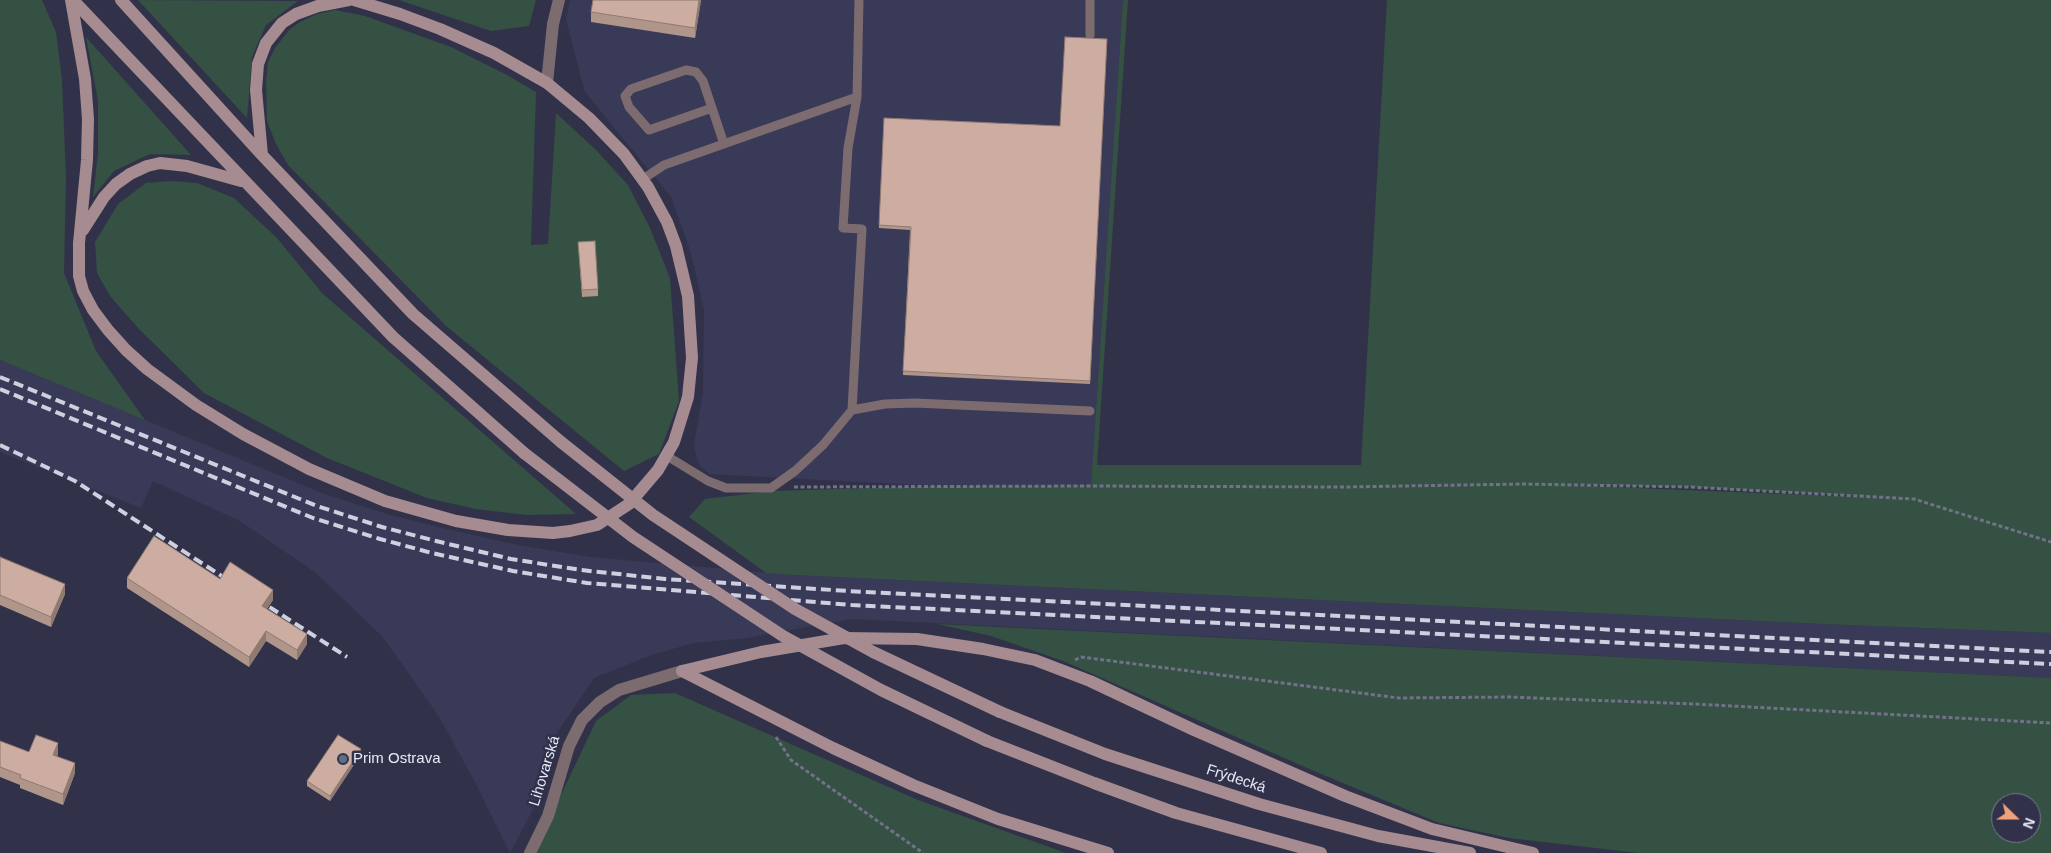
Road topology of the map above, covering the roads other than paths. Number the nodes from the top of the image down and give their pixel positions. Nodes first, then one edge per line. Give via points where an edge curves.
1 (72, 0) edge
2 (121, 0) edge
3 (349, 0) edge
4 (354, 0) edge
5 (559, 0) edge
6 (859, 0) edge
7 (1090, 0) edge
8 (1090, 35) dead end
9 (547, 83) junction
10 (857, 98) junction
11 (712, 108) junction
12 (724, 144) junction
13 (262, 155) junction
14 (643, 179) junction
15 (244, 182) junction
16 (80, 234) junction
17 (852, 410) junction
18 (1090, 411) dead end
19 (667, 456) junction
20 (682, 670) junction
21 (530, 853) edge
22 (1108, 853) edge
23 (1321, 853) edge
24 (1470, 853) edge
25 (1533, 853) edge

1 - 15 main road
1 - 16 main road via 88,119
2 - 13 main road, Frýdecká
3 - 13 main road via 296,14 282,23 266,43 258,64 256,90
4 - 9 main road via 440,28
5 - 9 street
6 - 10 lane
7 - 8 lane
9 - 14 main road via 608,136
10 - 12 lane
10 - 17 lane via 848,148 843,228 862,229
11 - 11 lane via 649,130 629,107 625,96 631,89 690,70 702,77
11 - 12 lane
12 - 14 lane via 664,165
13 - 24 main road, Frýdecká, bridge via 413,314 561,442 684,536 795,609 895,663 1000,712 1105,754 1259,804 1378,836
14 - 19 main road via 668,222 691,318 690,387 680,427
15 - 16 main road via 187,166 160,163 147,166 116,184
15 - 23 main road, bridge via 393,337 524,453 640,542 783,636 881,690 987,741 1176,813
16 - 19 main road via 79,276 83,292 108,330 142,365 196,405 259,444 371,496 405,508 473,524 526,531 570,531 597,525 622,510 648,484
17 - 18 lane via 915,403
17 - 19 lane via 816,452 771,488 726,488 708,482
20 - 21 street, Lihovarská via 619,690 587,714 573,735 548,816
20 - 22 main road via 824,744 913,785 998,819
20 - 25 main road via 770,650 852,638 940,641 1035,660 1090,681 1345,796 1432,828

